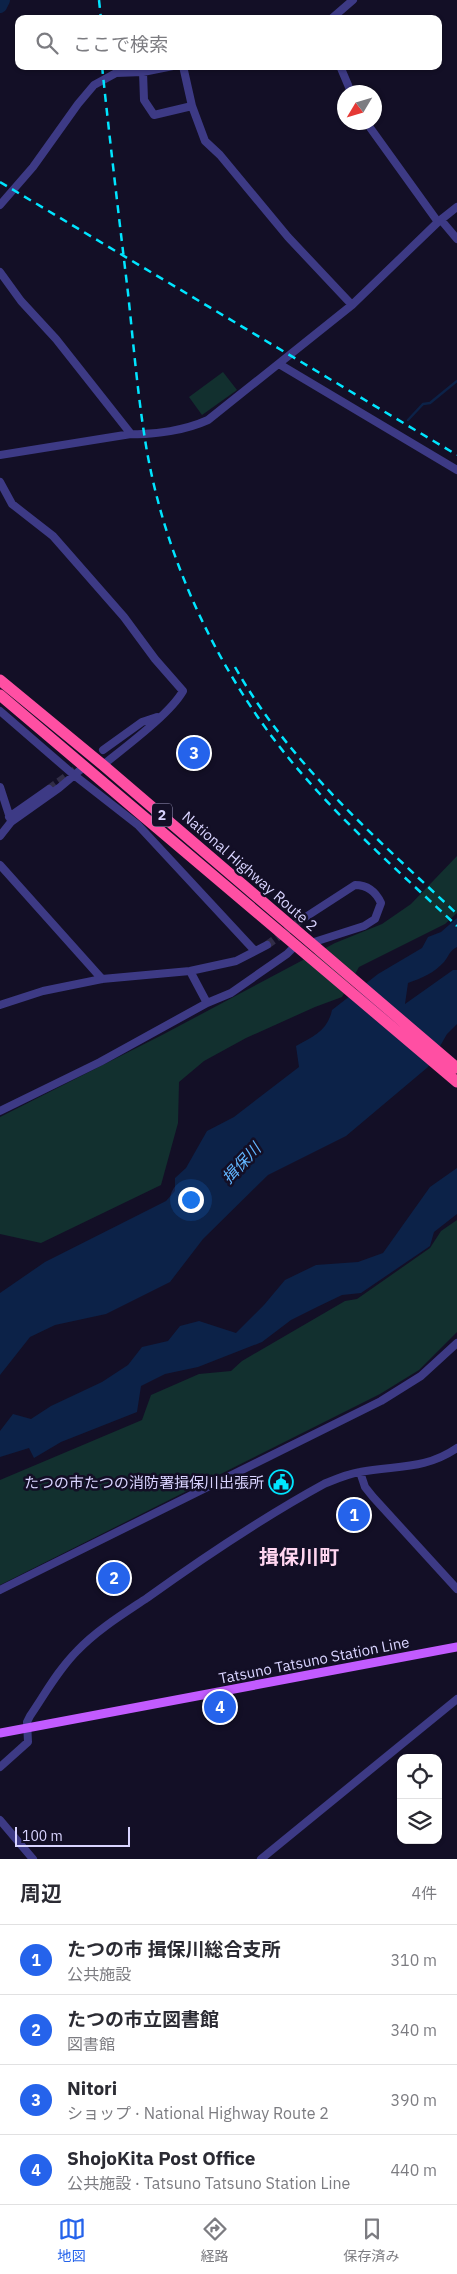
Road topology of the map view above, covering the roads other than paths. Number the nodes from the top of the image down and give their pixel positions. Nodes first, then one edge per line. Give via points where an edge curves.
1 (354, 0) edge
2 (335, 15) edge
3 (153, 70) edge
4 (184, 70) edge
5 (342, 70) edge
6 (143, 72) junction
7 (348, 85) edge
8 (192, 106) junction
9 (372, 130) edge
10 (2, 201) edge
11 (457, 207) edge
12 (440, 221) junction
13 (457, 239) edge
14 (0, 272) edge
15 (352, 305) junction
16 (279, 364) junction
17 (131, 434) junction
18 (0, 455) edge
19 (457, 470) edge
20 (0, 482) edge
21 (0, 680) edge
22 (0, 695) edge
23 (0, 712) edge
24 (162, 715) junction
25 (103, 750) dead end
26 (103, 765) junction
27 (85, 766) junction
28 (74, 775) junction
29 (0, 787) edge
30 (49, 789) tunnel mouth
31 (10, 819) junction
32 (0, 836) edge
33 (0, 865) edge
34 (301, 920) tunnel mouth
35 (311, 943) junction
36 (267, 944) tunnel mouth
37 (296, 944) junction
38 (255, 951) junction
39 (317, 956) junction
40 (190, 971) junction
41 (102, 979) junction
42 (207, 1003) junction
43 (0, 1005) edge
44 (457, 1068) edge
45 (457, 1082) edge
46 (0, 1110) edge
47 (457, 1343) edge
48 (457, 1448) edge
49 (360, 1472) junction
50 (457, 1589) edge
51 (0, 1590) edge
52 (457, 1647) edge
53 (457, 1699) edge
54 (27, 1728) junction
55 (0, 1733) edge
56 (0, 1768) edge
57 (0, 1820) edge
58 (33, 1859) edge
59 (261, 1859) edge

1 - 2 street
3 - 6 street
4 - 8 street
5 - 7 street
6 - 8 street via 144,100 154,114
6 - 10 street via 116,74 94,85 33,167
8 - 15 street via 205,141 288,238
9 - 12 street
11 - 12 street
12 - 13 street
12 - 15 street
14 - 17 street
15 - 16 street
16 - 17 street via 208,420 149,434
16 - 19 street
17 - 18 street
20 - 24 street via 12,504 53,536 124,617 183,692
21 - 26 highway, National Highway Route 2 / 2
22 - 27 highway, National Highway Route 2 / 2
23 - 28 street
24 - 25 street via 142,722
24 - 26 street
26 - 35 highway, National Highway Route 2 / 2
27 - 28 street
27 - 37 highway, National Highway Route 2 / 2
28 - 31 street
28 - 38 street via 138,825
29 - 31 street
30 - 31 street
31 - 32 street
33 - 41 street
34 - 35 street via 355,885 370,889 378,896 381,903 375,919 364,926
35 - 39 highway, National Highway Route 2 / 2
36 - 38 street
37 - 39 highway, National Highway Route 2 / 2
37 - 42 street via 287,954 231,993
38 - 40 street via 236,961
39 - 44 highway, National Highway Route 2 / 2
39 - 45 highway, National Highway Route 2 / 2
40 - 41 street
40 - 42 street
41 - 43 street via 43,991
42 - 46 street via 100,1062
47 - 51 street via 421,1376 381,1401
48 - 49 street via 425,1464
49 - 50 street via 373,1497
49 - 54 street via 340,1476 324,1484 223,1544 94,1636 57,1675 30,1716
52 - 54 main road, Tatsuno Tatsuno Station Line
53 - 59 street
54 - 55 main road, Tatsuno Tatsuno Station Line
54 - 56 street via 28,1742
57 - 58 street

